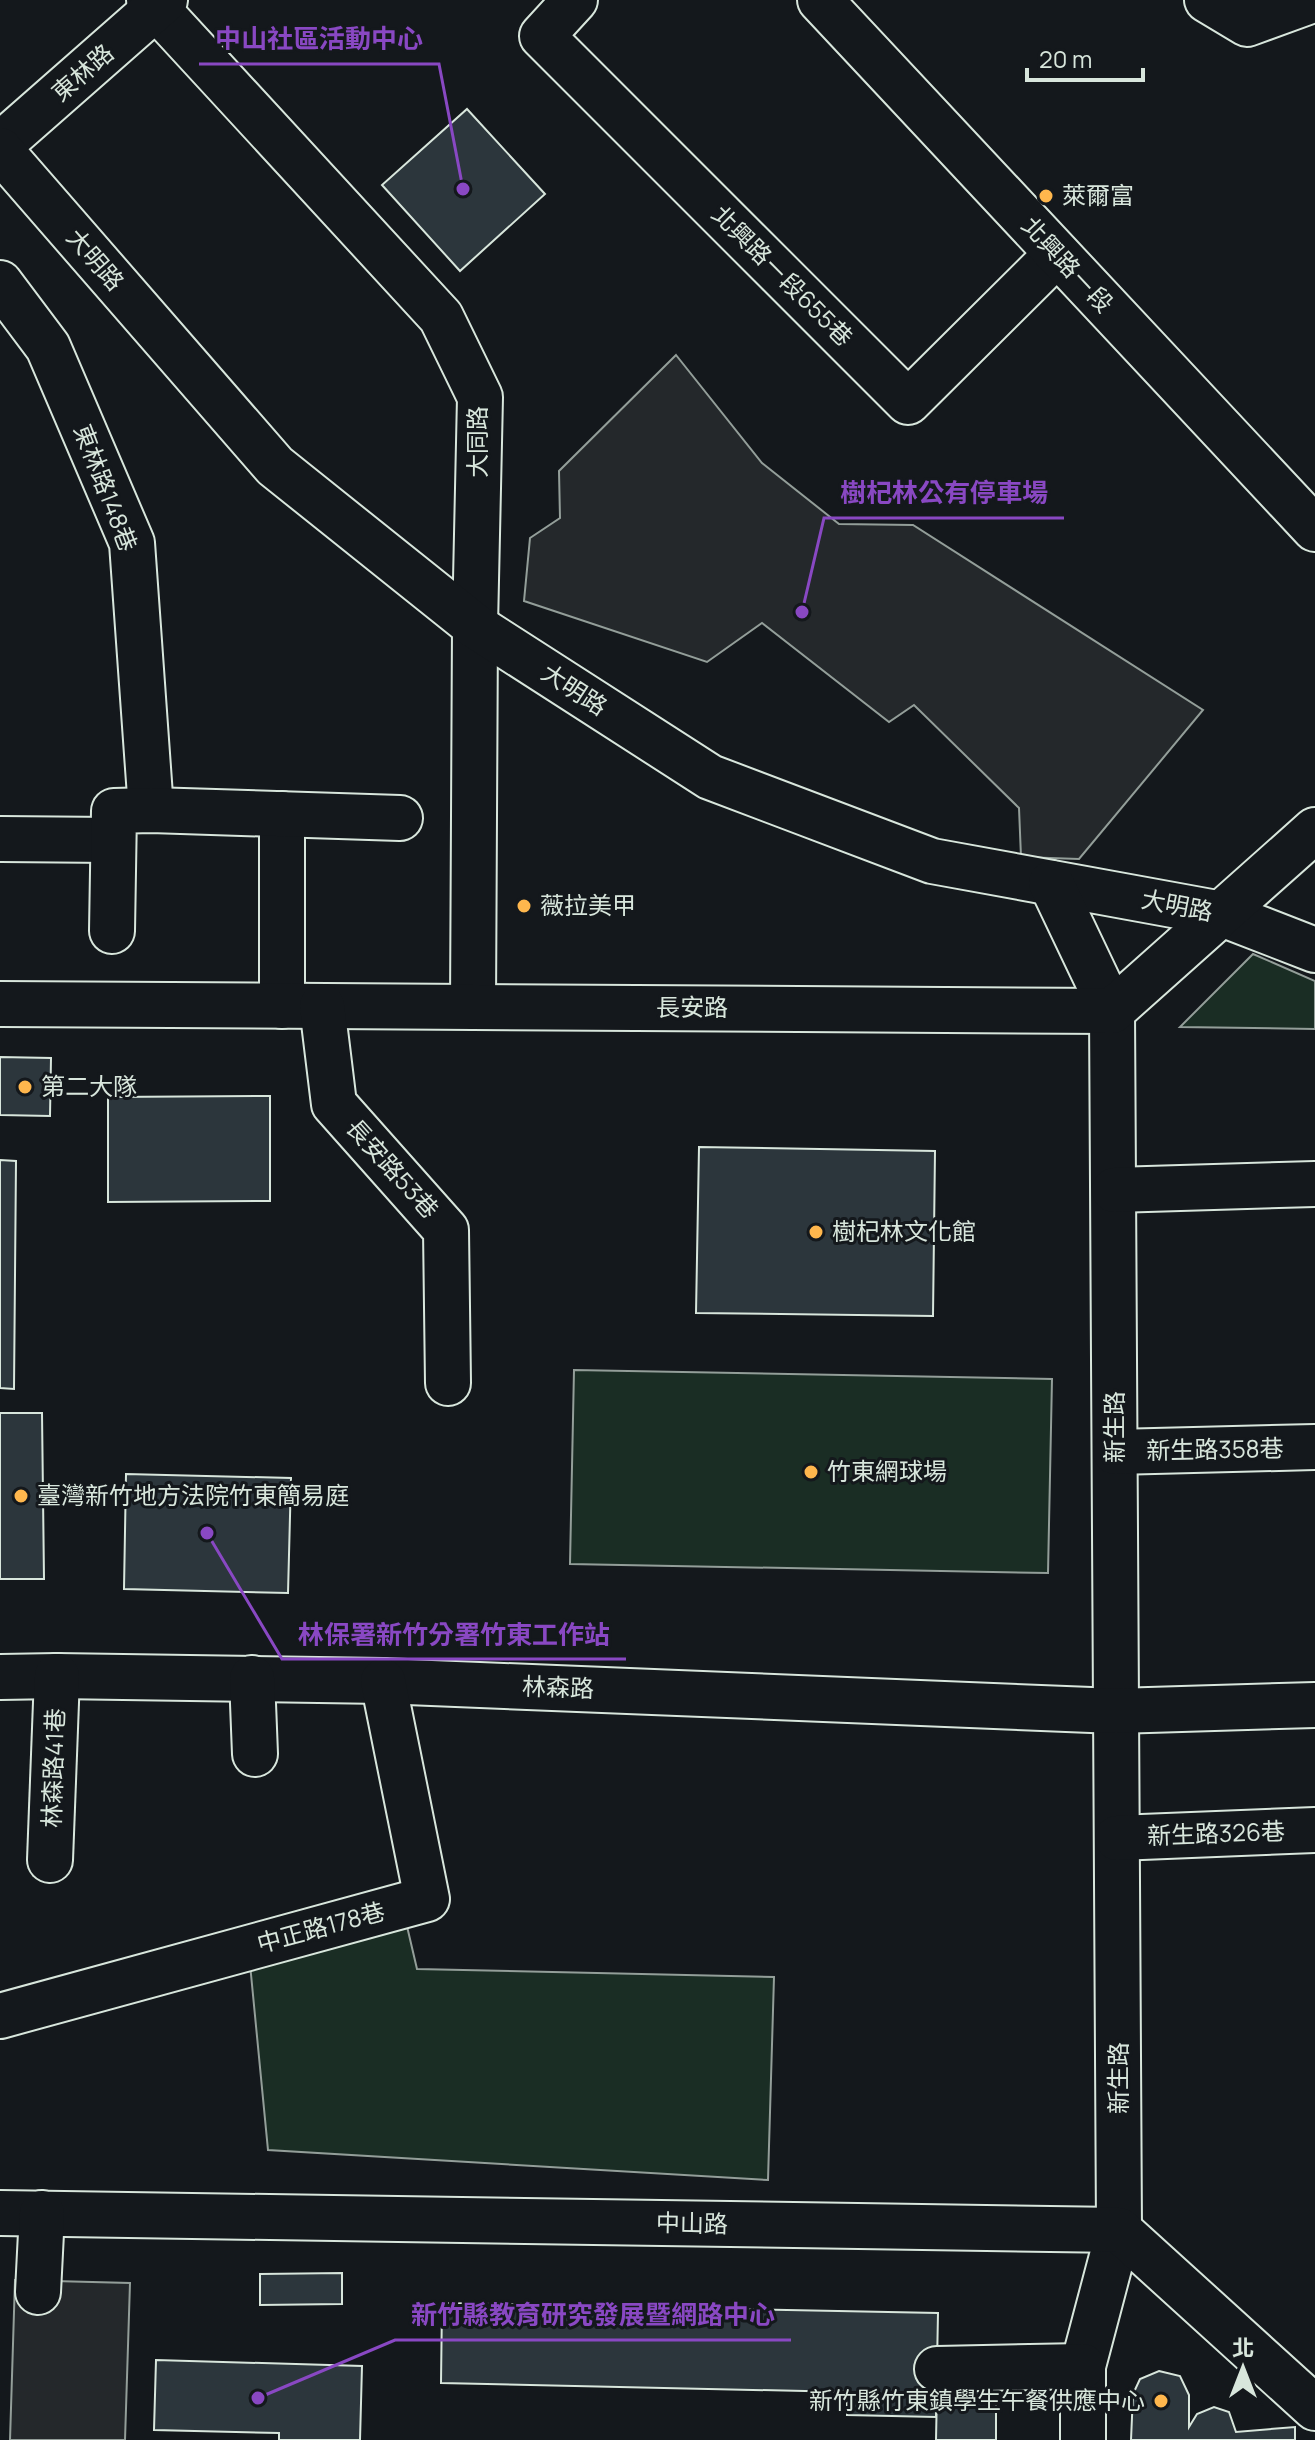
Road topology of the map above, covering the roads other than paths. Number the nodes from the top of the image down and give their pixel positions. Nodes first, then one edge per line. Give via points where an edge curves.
1 (575, 0) edge
2 (820, 0) edge
3 (1207, 0) edge
4 (1313, 0) edge
5 (157, 3) edge
6 (0, 148) edge
7 (1057, 254) junction
8 (0, 283) edge
9 (1315, 529) edge
10 (475, 626) junction
11 (151, 810) junction
12 (282, 814) junction
13 (400, 818) dead end
14 (1315, 830) edge
15 (1, 839) edge
16 (113, 840) junction
17 (1051, 883) junction
18 (1222, 914) junction
19 (112, 931) dead end
20 (1315, 950) edge
21 (0, 1004) edge
22 (302, 1006) junction
23 (473, 1007) junction
24 (1112, 1011) junction
25 (1315, 1184) edge
26 (1114, 1190) junction
27 (448, 1383) dead end
28 (1315, 1447) edge
29 (1115, 1452) junction
30 (57, 1676) junction
31 (0, 1677) edge
32 (252, 1678) junction
33 (383, 1681) junction
34 (1315, 1705) edge
35 (1116, 1711) junction
36 (255, 1754) dead end
37 (1315, 1830) edge
38 (1117, 1838) junction
39 (50, 1860) dead end
40 (0, 2016) edge
41 (21, 2213) edge
42 (1119, 2230) junction
43 (38, 2292) dead end
44 (1083, 2366) junction
45 (937, 2369) dead end
46 (1309, 2390) edge
47 (1083, 2440) edge

1 - 7 street, 北興路ㄧ段655巷 via 542,36 908,402
2 - 7 street, 北興路ㄧ段
3 - 4 street via 1247,24
5 - 6 street, 東林路
5 - 10 street, 大同路 via 441,317 480,397
6 - 10 street, 大明路 via 275,466
7 - 9 street, 北興路ㄧ段
8 - 11 street, 東林路148巷 via 48,347 132,543
10 - 17 street, 大明路 via 710,777 932,861
10 - 23 street, 大同路
11 - 12 street
11 - 16 street via 114,811
12 - 13 street
12 - 22 street, 長安路53巷
14 - 18 street
15 - 16 street
16 - 19 street
17 - 18 street, 大明路
17 - 24 street, 新生路
18 - 20 street, 大明路
18 - 24 street
21 - 22 street, 長安路
22 - 23 street, 長安路
22 - 27 street, 長安路53巷 via 334,1104 446,1230
23 - 24 street, 長安路
24 - 26 street, 新生路
25 - 26 street
26 - 29 street, 新生路
28 - 29 street, 新生路358巷
29 - 35 street, 新生路
30 - 31 street, 林森路
30 - 32 street, 林森路
30 - 39 street, 林森路41巷
32 - 33 street, 林森路
32 - 36 street
33 - 35 street, 林森路
33 - 40 street, 中正路178巷 via 427,1899
34 - 35 street
35 - 38 street, 新生路
37 - 38 street, 新生路326巷
38 - 42 street, 新生路
41 - 42 street, 中山路
41 - 43 street
42 - 44 street, 新生路
42 - 46 street
44 - 45 street
44 - 47 street, 新生路

